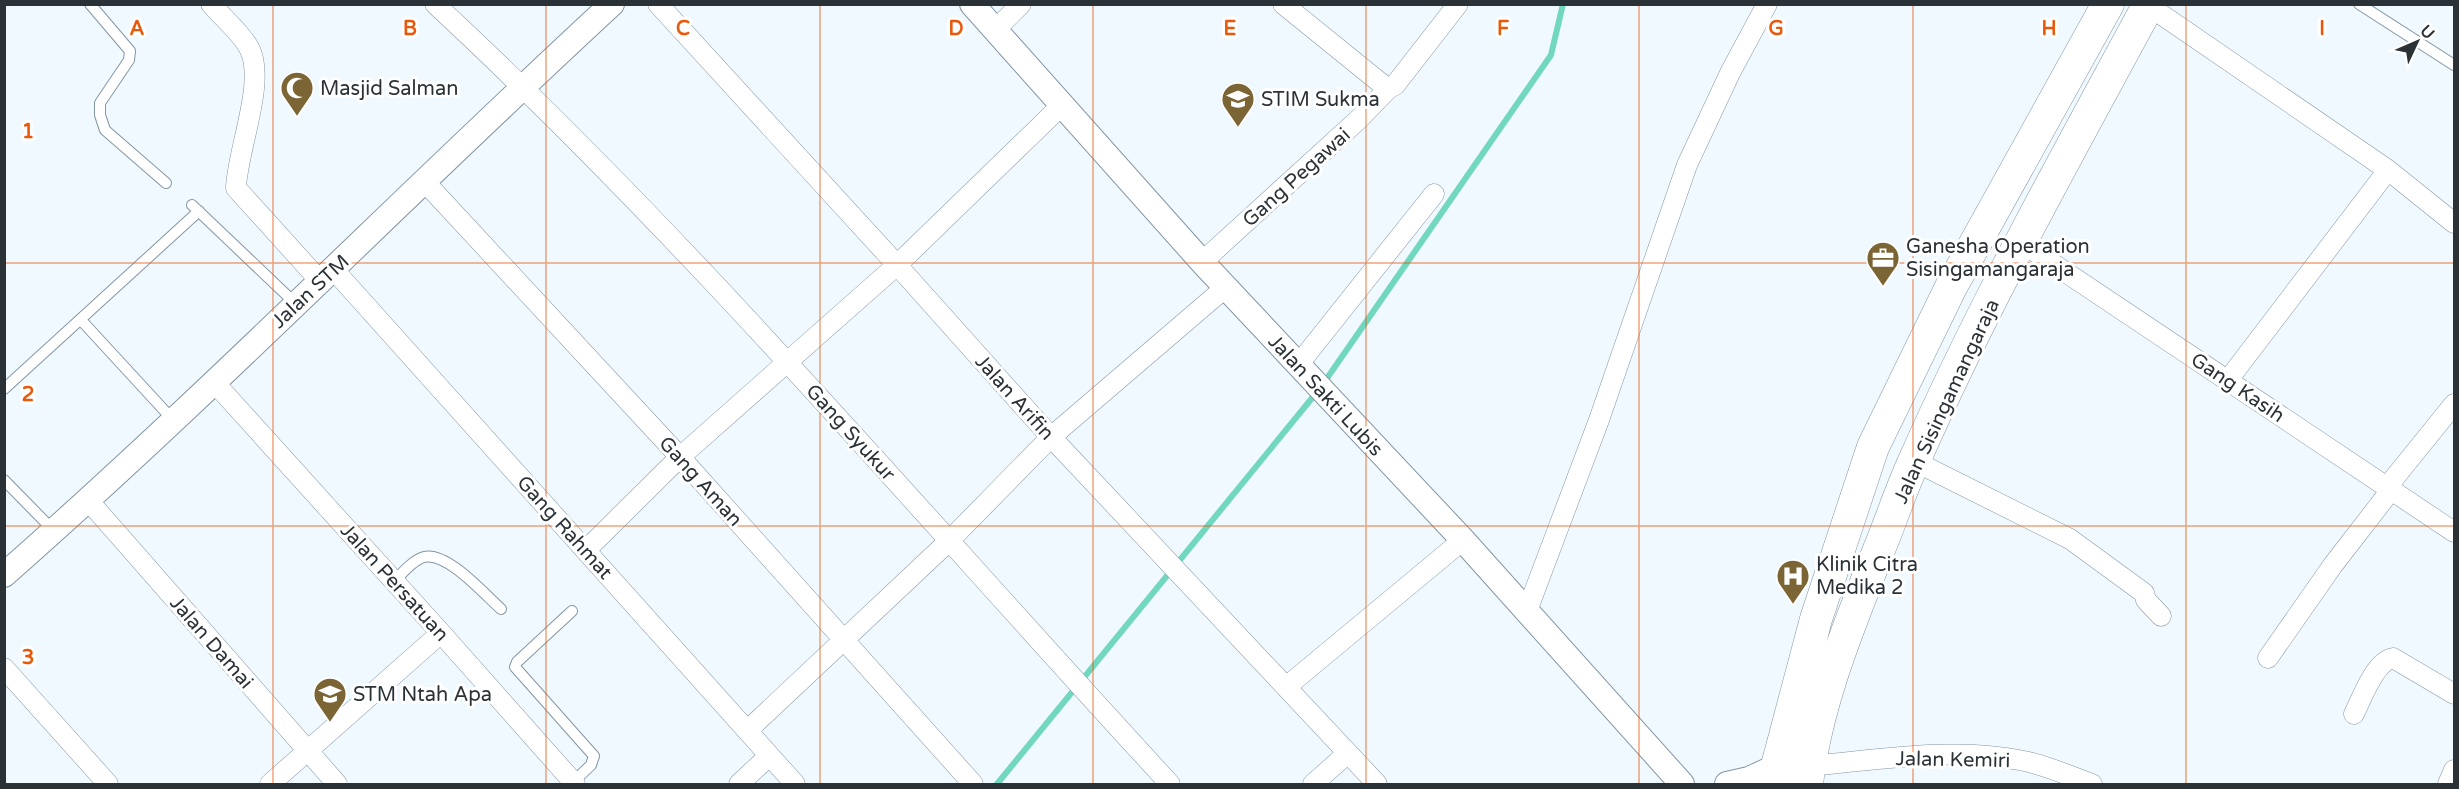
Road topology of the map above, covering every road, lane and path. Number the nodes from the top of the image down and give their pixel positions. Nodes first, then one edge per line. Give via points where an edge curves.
1 (90, 4) edge
2 (211, 4) edge
3 (435, 4) edge
4 (612, 4) edge
5 (658, 4) edge
6 (972, 4) edge
7 (1021, 4) edge
8 (1283, 4) edge
9 (1458, 4) edge
10 (1767, 4) edge
11 (2108, 4) edge
12 (2359, 4) edge
13 (2149, 5) edge
14 (995, 30) junction
15 (2454, 65) edge
16 (523, 86) junction
17 (1388, 89) junction
18 (1061, 106) junction
19 (2388, 170) junction
20 (424, 181) junction
21 (166, 183) dead end
22 (1434, 194) dead end
23 (2454, 223) edge
24 (2022, 243) junction
25 (1202, 262) junction
26 (897, 265) junction
27 (327, 276) junction
28 (1226, 287) junction
29 (296, 304) junction
30 (81, 320) junction
31 (788, 362) junction
32 (1301, 368) junction
33 (2228, 380) junction
34 (214, 382) junction
35 (4, 389) edge
36 (2454, 404) edge
37 (174, 421) junction
38 (1051, 437) junction
39 (680, 457) junction
40 (1914, 461) junction
41 (4, 480) edge
42 (2389, 488) junction
43 (87, 499) junction
44 (54, 531) junction
45 (2454, 532) edge
46 (1463, 540) junction
47 (949, 541) junction
48 (586, 550) junction
49 (4, 575) edge
50 (394, 581) junction
51 (501, 609) dead end
52 (1527, 610) junction
53 (572, 611) dead end
54 (2161, 616) dead end
55 (441, 633) junction
56 (843, 642) junction
57 (2268, 658) dead end
58 (4, 668) edge
59 (1286, 687) junction
60 (2454, 694) edge
61 (2354, 714) dead end
62 (748, 730) junction
63 (306, 751) junction
64 (1348, 753) junction
65 (769, 756) junction
66 (2454, 770) edge
67 (1777, 775) edge
68 (1808, 775) edge
69 (574, 783) edge
70 (1678, 783) edge
71 (108, 784) edge
72 (270, 784) edge
73 (337, 784) edge
74 (739, 784) edge
75 (795, 784) edge
76 (973, 784) edge
77 (1170, 784) edge
78 (1313, 784) edge
79 (1377, 784) edge
80 (1727, 784) edge
81 (2092, 784) edge
82 (2448, 784) edge

1 - 21 lane via 130,51 129,60 100,103 105,130
2 - 27 street, Gang Rahmat via 248,47 254,61 256,80 236,188
3 - 16 street, Gang Syukur
4 - 16 street, Jalan STM
5 - 26 street, Jalan Arifin
6 - 14 street, Jalan Sakti Lubis
7 - 14 street
8 - 17 street
9 - 17 street, Gang Pegawai
10 - 52 street via 1687,165 1599,420
11 - 67 main road via 1951,287 1874,447 1816,620
12 - 15 lane
13 - 19 street
13 - 24 main road, Jalan Sisingamangaraja
14 - 18 street, Jalan Sakti Lubis
16 - 20 street, Jalan STM
16 - 31 street, Gang Syukur
17 - 25 street, Gang Pegawai
18 - 25 street, Jalan Sakti Lubis
18 - 26 street
19 - 23 street
19 - 33 street
20 - 27 street, Jalan STM
20 - 39 street, Gang Aman
22 - 32 street
24 - 33 street, Gang Kasih
24 - 40 main road, Jalan Sisingamangaraja
25 - 28 street, Jalan Sakti Lubis
26 - 31 street
26 - 38 street, Jalan Arifin
27 - 29 street, Jalan STM
27 - 48 street, Gang Rahmat
28 - 32 street, Jalan Sakti Lubis
28 - 38 street
29 - 30 lane via 195,208
29 - 34 street, Jalan STM
30 - 35 lane
30 - 37 lane
31 - 39 street
31 - 47 street, Gang Syukur
32 - 46 street, Jalan Sakti Lubis
33 - 42 street, Gang Kasih
34 - 37 street, Jalan STM
34 - 50 street, Jalan Persatuan
36 - 42 street
37 - 43 street, Jalan STM
38 - 47 street
38 - 59 street, Jalan Arifin
39 - 48 street
39 - 56 street, Gang Aman
40 - 54 street via 2070,539 2144,593
40 - 68 main road, Jalan Sisingamangaraja via 1850,624 1826,696
41 - 44 lane
42 - 45 street, Gang Kasih
42 - 57 street
43 - 44 street, Jalan STM
43 - 63 street, Jalan Damai
44 - 49 street, Jalan STM
46 - 52 street, Jalan Sakti Lubis
46 - 59 street
47 - 56 street
47 - 77 street, Gang Syukur
48 - 62 street, Gang Rahmat
50 - 51 lane via 425,556 435,558 458,569
50 - 55 street, Jalan Persatuan
52 - 70 street, Jalan Sakti Lubis
53 - 69 lane via 515,667 594,756
55 - 63 street
55 - 69 street, Jalan Persatuan
56 - 62 street
56 - 76 street, Gang Aman
58 - 71 street
59 - 64 street, Jalan Arifin
60 - 61 street via 2392,658 2386,659
62 - 65 street, Gang Rahmat
63 - 72 street
63 - 73 street, Jalan Damai
64 - 78 street
64 - 79 street, Jalan Arifin
65 - 74 street
65 - 75 street, Gang Rahmat
66 - 82 street
67 - 80 street
68 - 81 street, Jalan Kemiri via 1925,755 1978,756 2019,760

